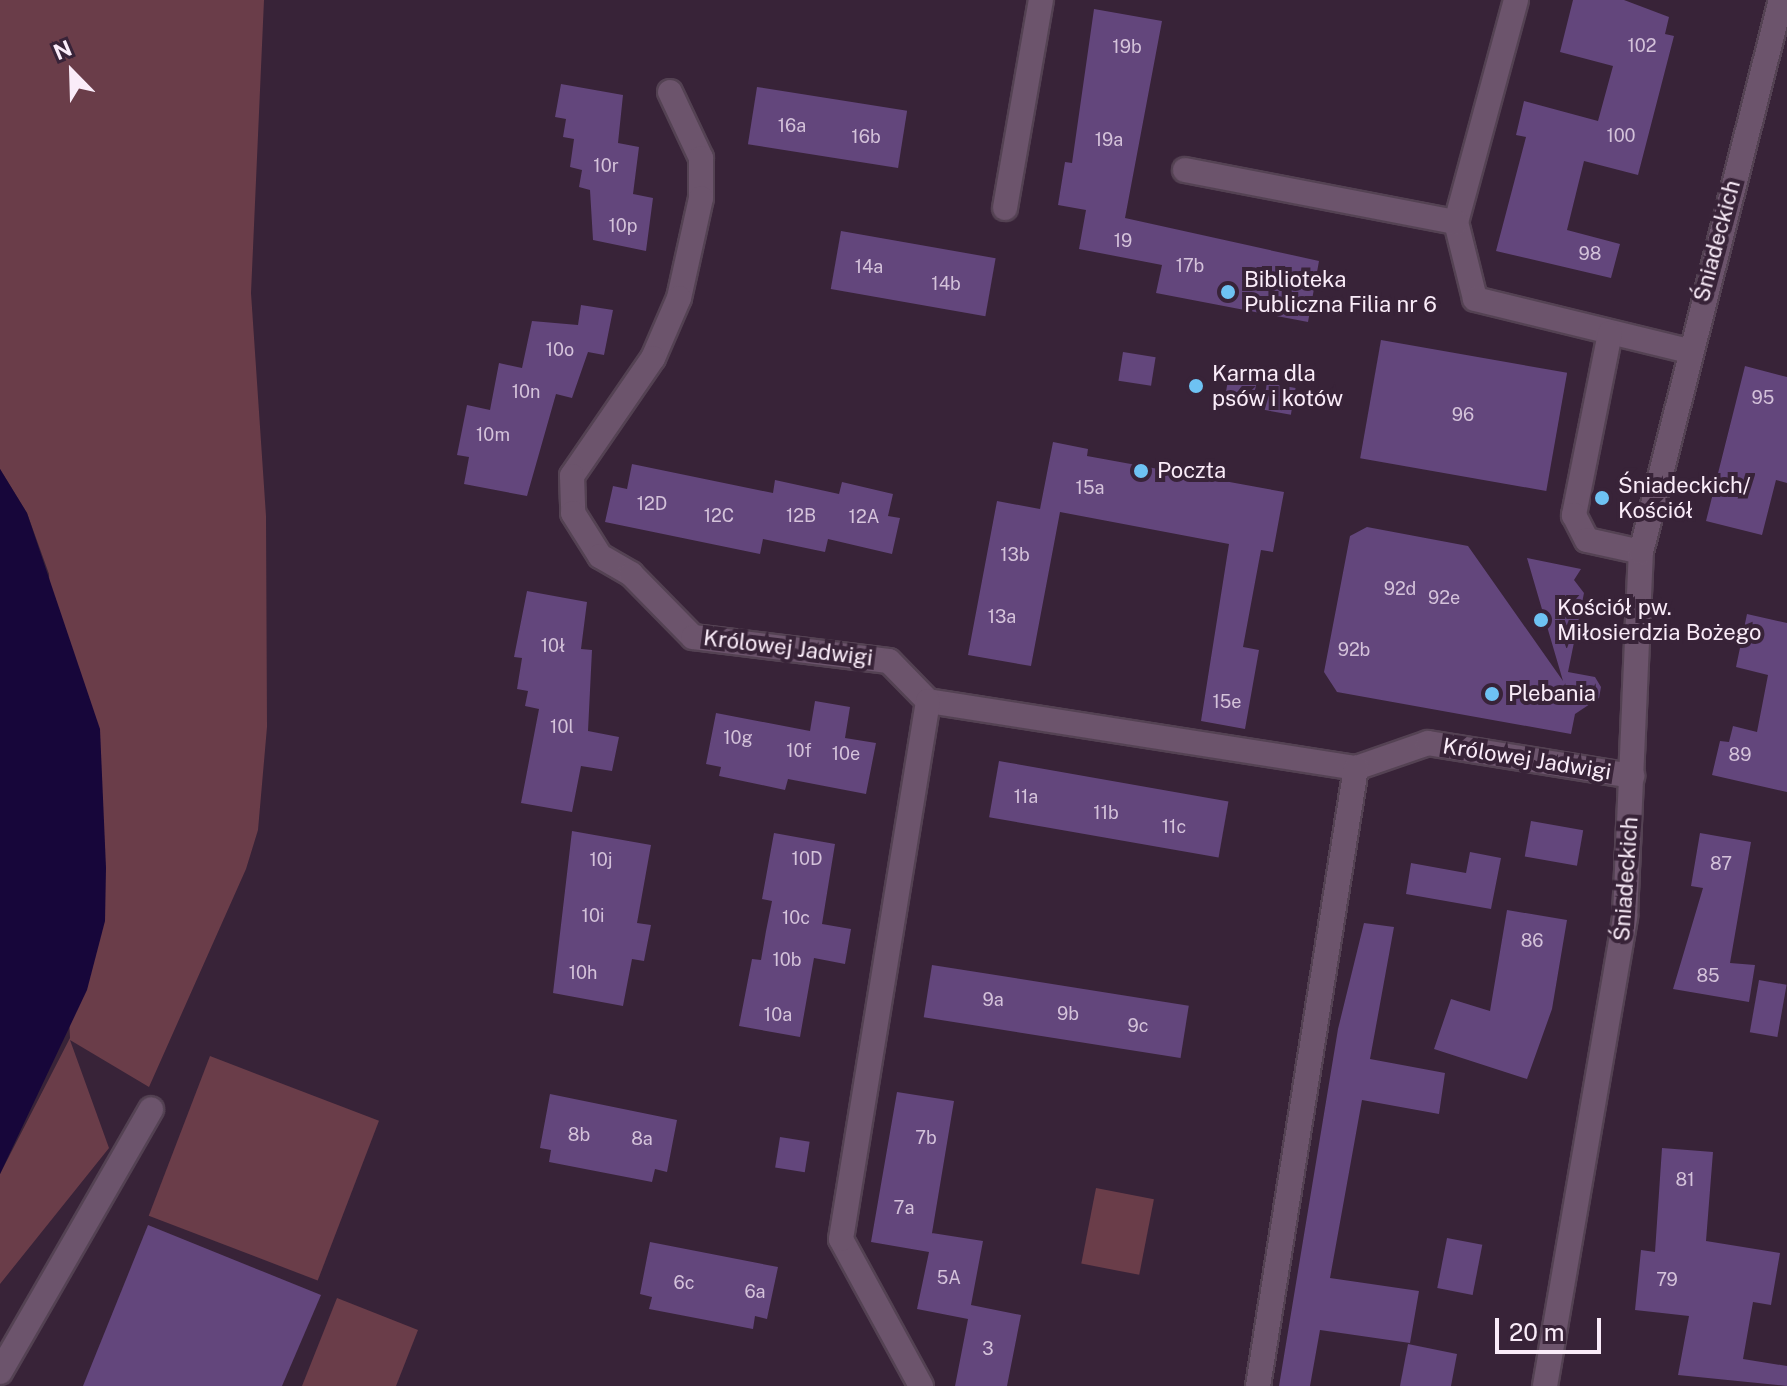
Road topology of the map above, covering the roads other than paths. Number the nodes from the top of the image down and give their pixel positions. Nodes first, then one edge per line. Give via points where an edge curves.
1 (1041, 0) edge
2 (1516, 0) edge
3 (1781, 0) edge
4 (670, 92) dead end
5 (1185, 170) dead end
6 (1005, 208) dead end
7 (1456, 222) junction
8 (1610, 333) junction
9 (1689, 351) junction
10 (1641, 552) junction
11 (928, 701) junction
12 (1356, 768) junction
13 (1632, 776) junction
14 (151, 1109) dead end
15 (0, 1372) edge
16 (921, 1386) edge
17 (1258, 1386) edge
18 (1545, 1386) edge

1 - 6 street
2 - 7 street
3 - 9 street, Śniadeckich
4 - 11 street, Królowej Jadwigi via 701,158 701,198 679,298 653,358 572,476 573,513 600,556 631,574 693,637 889,661
5 - 7 street
7 - 8 street via 1475,299
8 - 9 street
8 - 10 street via 1574,515 1587,540
9 - 10 street, Śniadeckich
10 - 13 street, Śniadeckich
11 - 12 street, Królowej Jadwigi
11 - 16 street via 841,1239
12 - 13 street, Królowej Jadwigi via 1428,743
12 - 17 street
13 - 18 street, Śniadeckich via 1623,938
14 - 15 street

